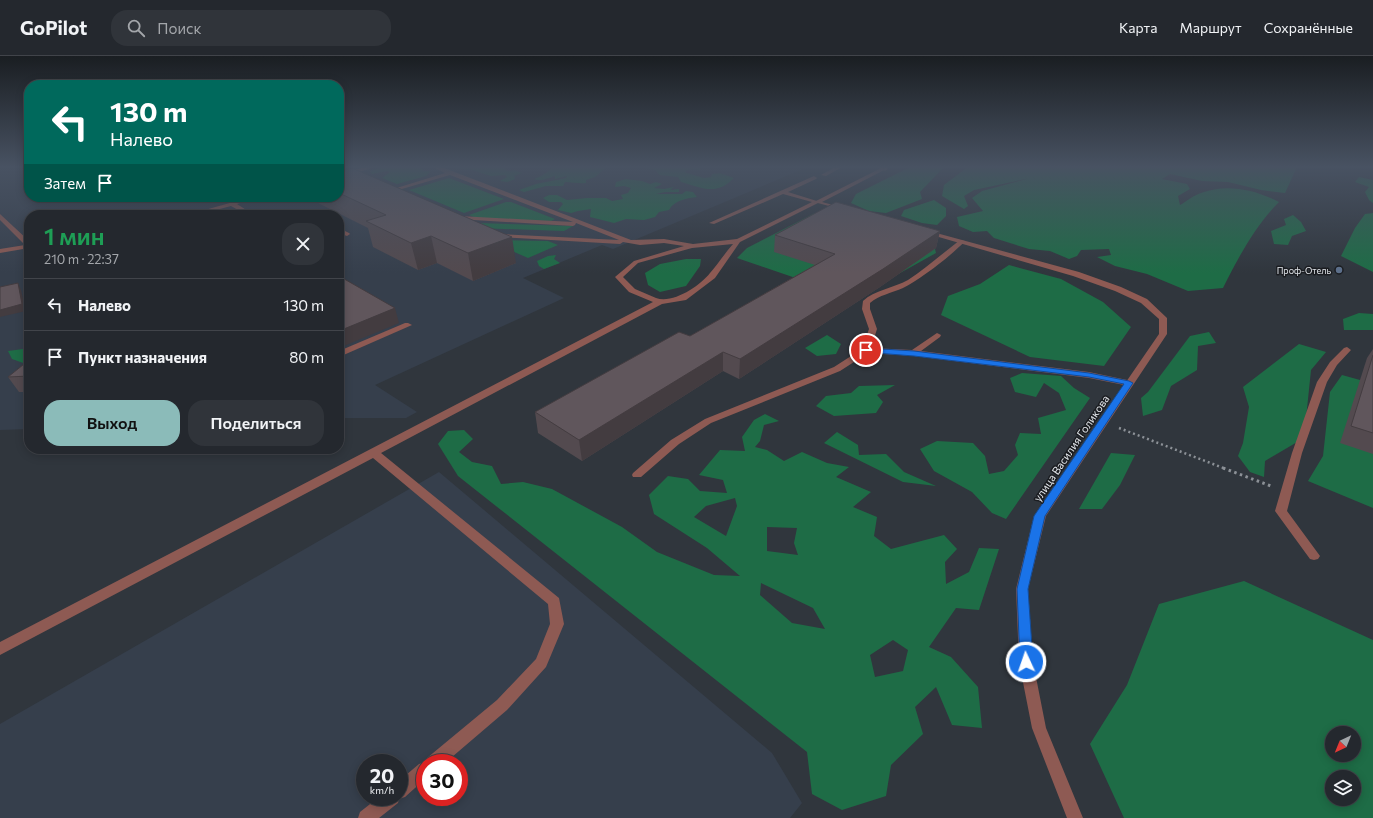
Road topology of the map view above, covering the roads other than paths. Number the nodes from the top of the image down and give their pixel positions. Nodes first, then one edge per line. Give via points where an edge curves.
1 (239, 202) edge
2 (523, 202) edge
3 (760, 202) edge
4 (817, 202) joint
5 (232, 204) junction
6 (209, 210) edge
7 (242, 210) edge
8 (855, 212) edge
9 (0, 216) edge
10 (454, 217) edge
11 (712, 223) dead end
12 (581, 224) junction
13 (916, 229) edge
14 (344, 232) edge
15 (347, 234) dead end
16 (496, 236) edge
17 (24, 240) edge
18 (738, 241) junction
19 (630, 242) junction
20 (962, 242) junction
21 (24, 246) edge
22 (693, 246) junction
23 (0, 251) edge
24 (660, 302) junction
25 (408, 325) dead end
26 (937, 335) dead end
27 (866, 350) junction
28 (1347, 350) dead end
29 (344, 352) edge
30 (914, 353) junction
31 (1129, 383) junction
32 (374, 453) junction
33 (637, 475) dead end
34 (1314, 556) dead end
35 (0, 649) edge
36 (443, 754) edge
37 (416, 777) edge
38 (408, 783) edge
39 (381, 806) edge
40 (366, 818) edge
41 (1075, 818) edge

1 - 5 street
2 - 12 street
3 - 11 street
4 - 8 street
4 - 18 street
5 - 6 street
5 - 7 street
9 - 17 street
10 - 12 street
12 - 19 street
13 - 20 street, улица Василия Голикова
14 - 15 street
16 - 19 street
18 - 22 street
18 - 24 street via 712,276 683,298
19 - 22 street via 664,241
20 - 27 street via 909,282 870,297 866,309 873,329
20 - 31 street, улица Василия Голикова via 1076,274 1144,301 1163,318 1163,334
21 - 23 street
22 - 24 street via 636,262 619,277 625,286 641,296
24 - 32 street
25 - 29 street
26 - 30 street
27 - 30 street
27 - 33 street via 837,370 708,421 675,442
28 - 34 street via 1333,364 1322,382 1297,454 1281,511
30 - 31 street via 1089,375
31 - 41 street, улица Василия Голикова via 1040,516 1022,589 1026,662 1039,728
32 - 35 street
32 - 36 street via 554,602 557,624 541,663 502,705
37 - 38 street
39 - 40 street

